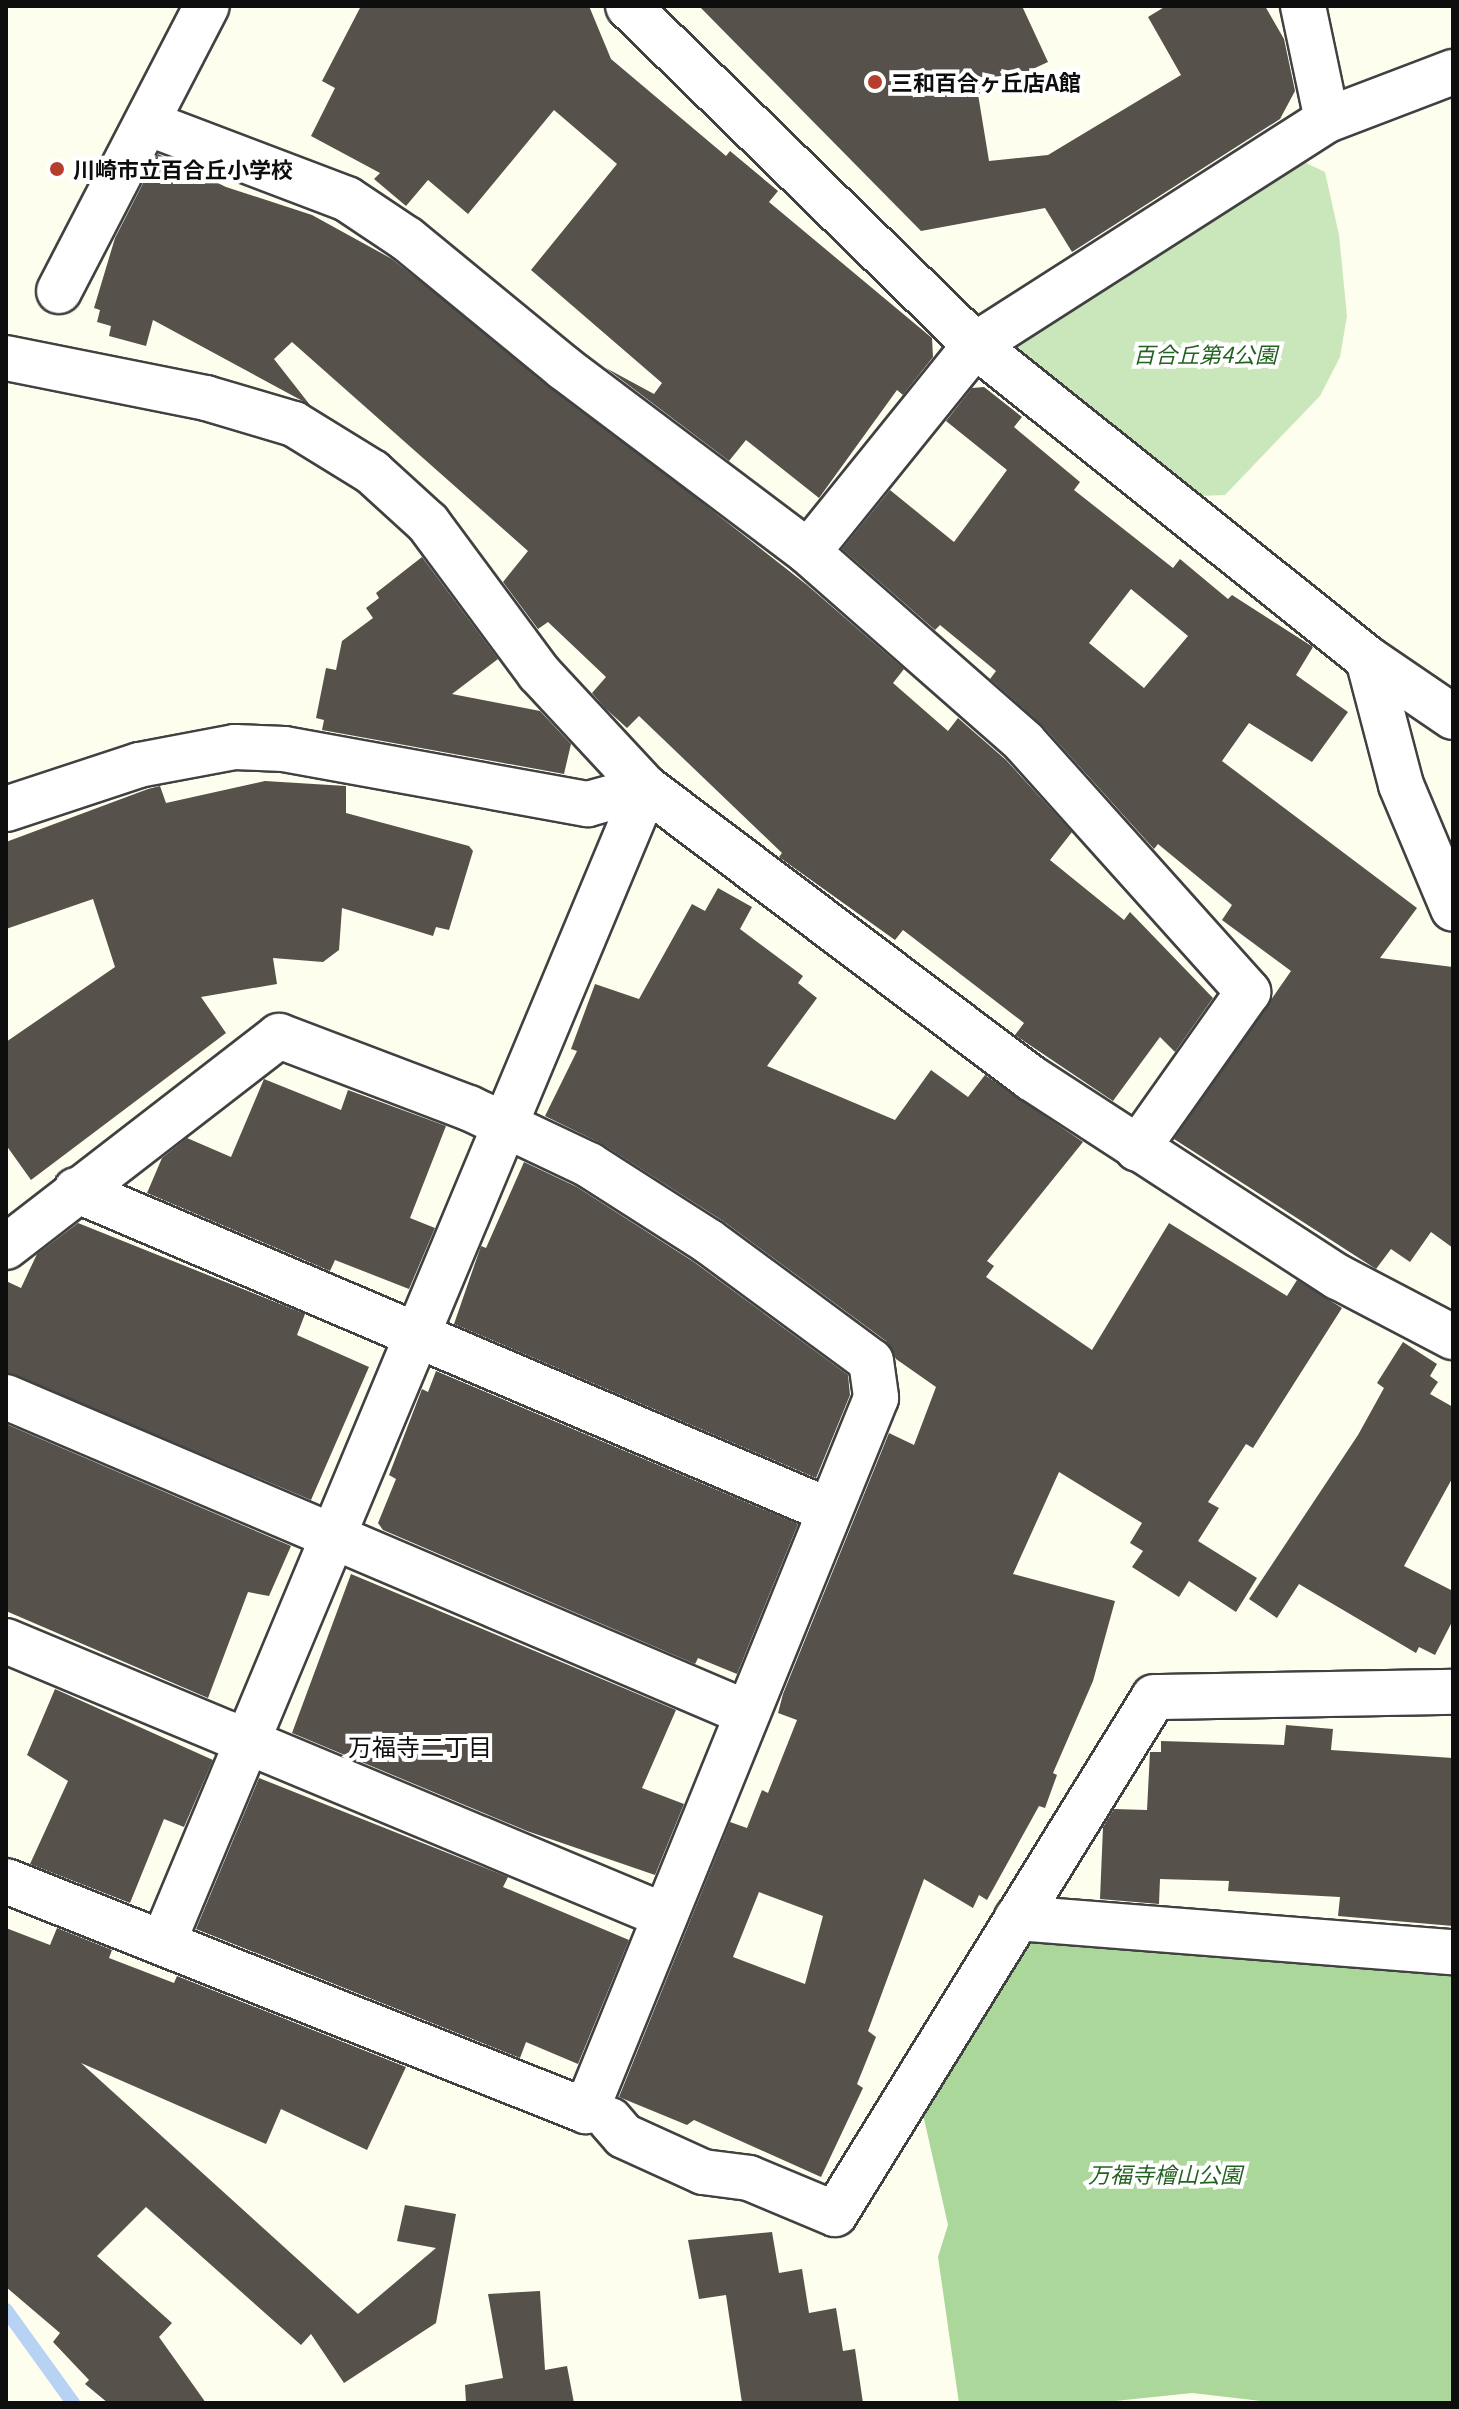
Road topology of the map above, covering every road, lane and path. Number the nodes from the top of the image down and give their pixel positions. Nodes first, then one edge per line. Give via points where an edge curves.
1 (207, 6) edge
2 (628, 6) edge
3 (1303, 6) edge
4 (1453, 72) edge
5 (1327, 120) junction
6 (147, 123) junction
7 (59, 291) dead end
8 (975, 345) junction
9 (6, 358) edge
10 (808, 552) junction
11 (1368, 659) junction
12 (1453, 717) edge
13 (646, 788) junction
14 (6, 809) edge
15 (1453, 909) edge
16 (505, 1123) junction
17 (1137, 1149) junction
18 (76, 1190) junction
19 (6, 1247) edge
20 (417, 1335) junction
21 (1453, 1337) edge
22 (6, 1397) edge
23 (830, 1511) junction
24 (333, 1536) junction
25 (6, 1641) edge
26 (1453, 1692) edge
27 (747, 1713) junction
28 (248, 1742) junction
29 (6, 1881) edge
30 (665, 1916) junction
31 (1017, 1918) junction
32 (163, 1943) junction
33 (1453, 1952) edge
34 (610, 2120) dead end

1 - 6 street
2 - 8 street
3 - 5 street
4 - 5 street
5 - 8 street
6 - 7 street
6 - 10 street via 347,199
8 - 10 street
8 - 11 street
9 - 13 street via 206,398 294,424 372,472 428,523 539,673
10 - 17 street via 1024,742 1248,992
11 - 12 street
11 - 15 street via 1401,785
13 - 14 street via 588,804 284,749 235,747 139,765
13 - 16 street
13 - 17 street via 1031,1078
16 - 18 street via 279,1036
16 - 20 street
16 - 23 street via 589,1165 708,1241 871,1361 876,1398
17 - 21 street via 1338,1277
18 - 19 street
18 - 20 street
20 - 23 street
20 - 24 street
22 - 24 street
23 - 27 street
24 - 27 street
24 - 28 street
25 - 28 street
26 - 31 street via 1154,1697
27 - 30 street
28 - 30 street
28 - 32 street
29 - 32 street
30 - 32 street via 586,2111
31 - 33 street
31 - 34 street via 835,2214 749,2178 703,2172 624,2136

